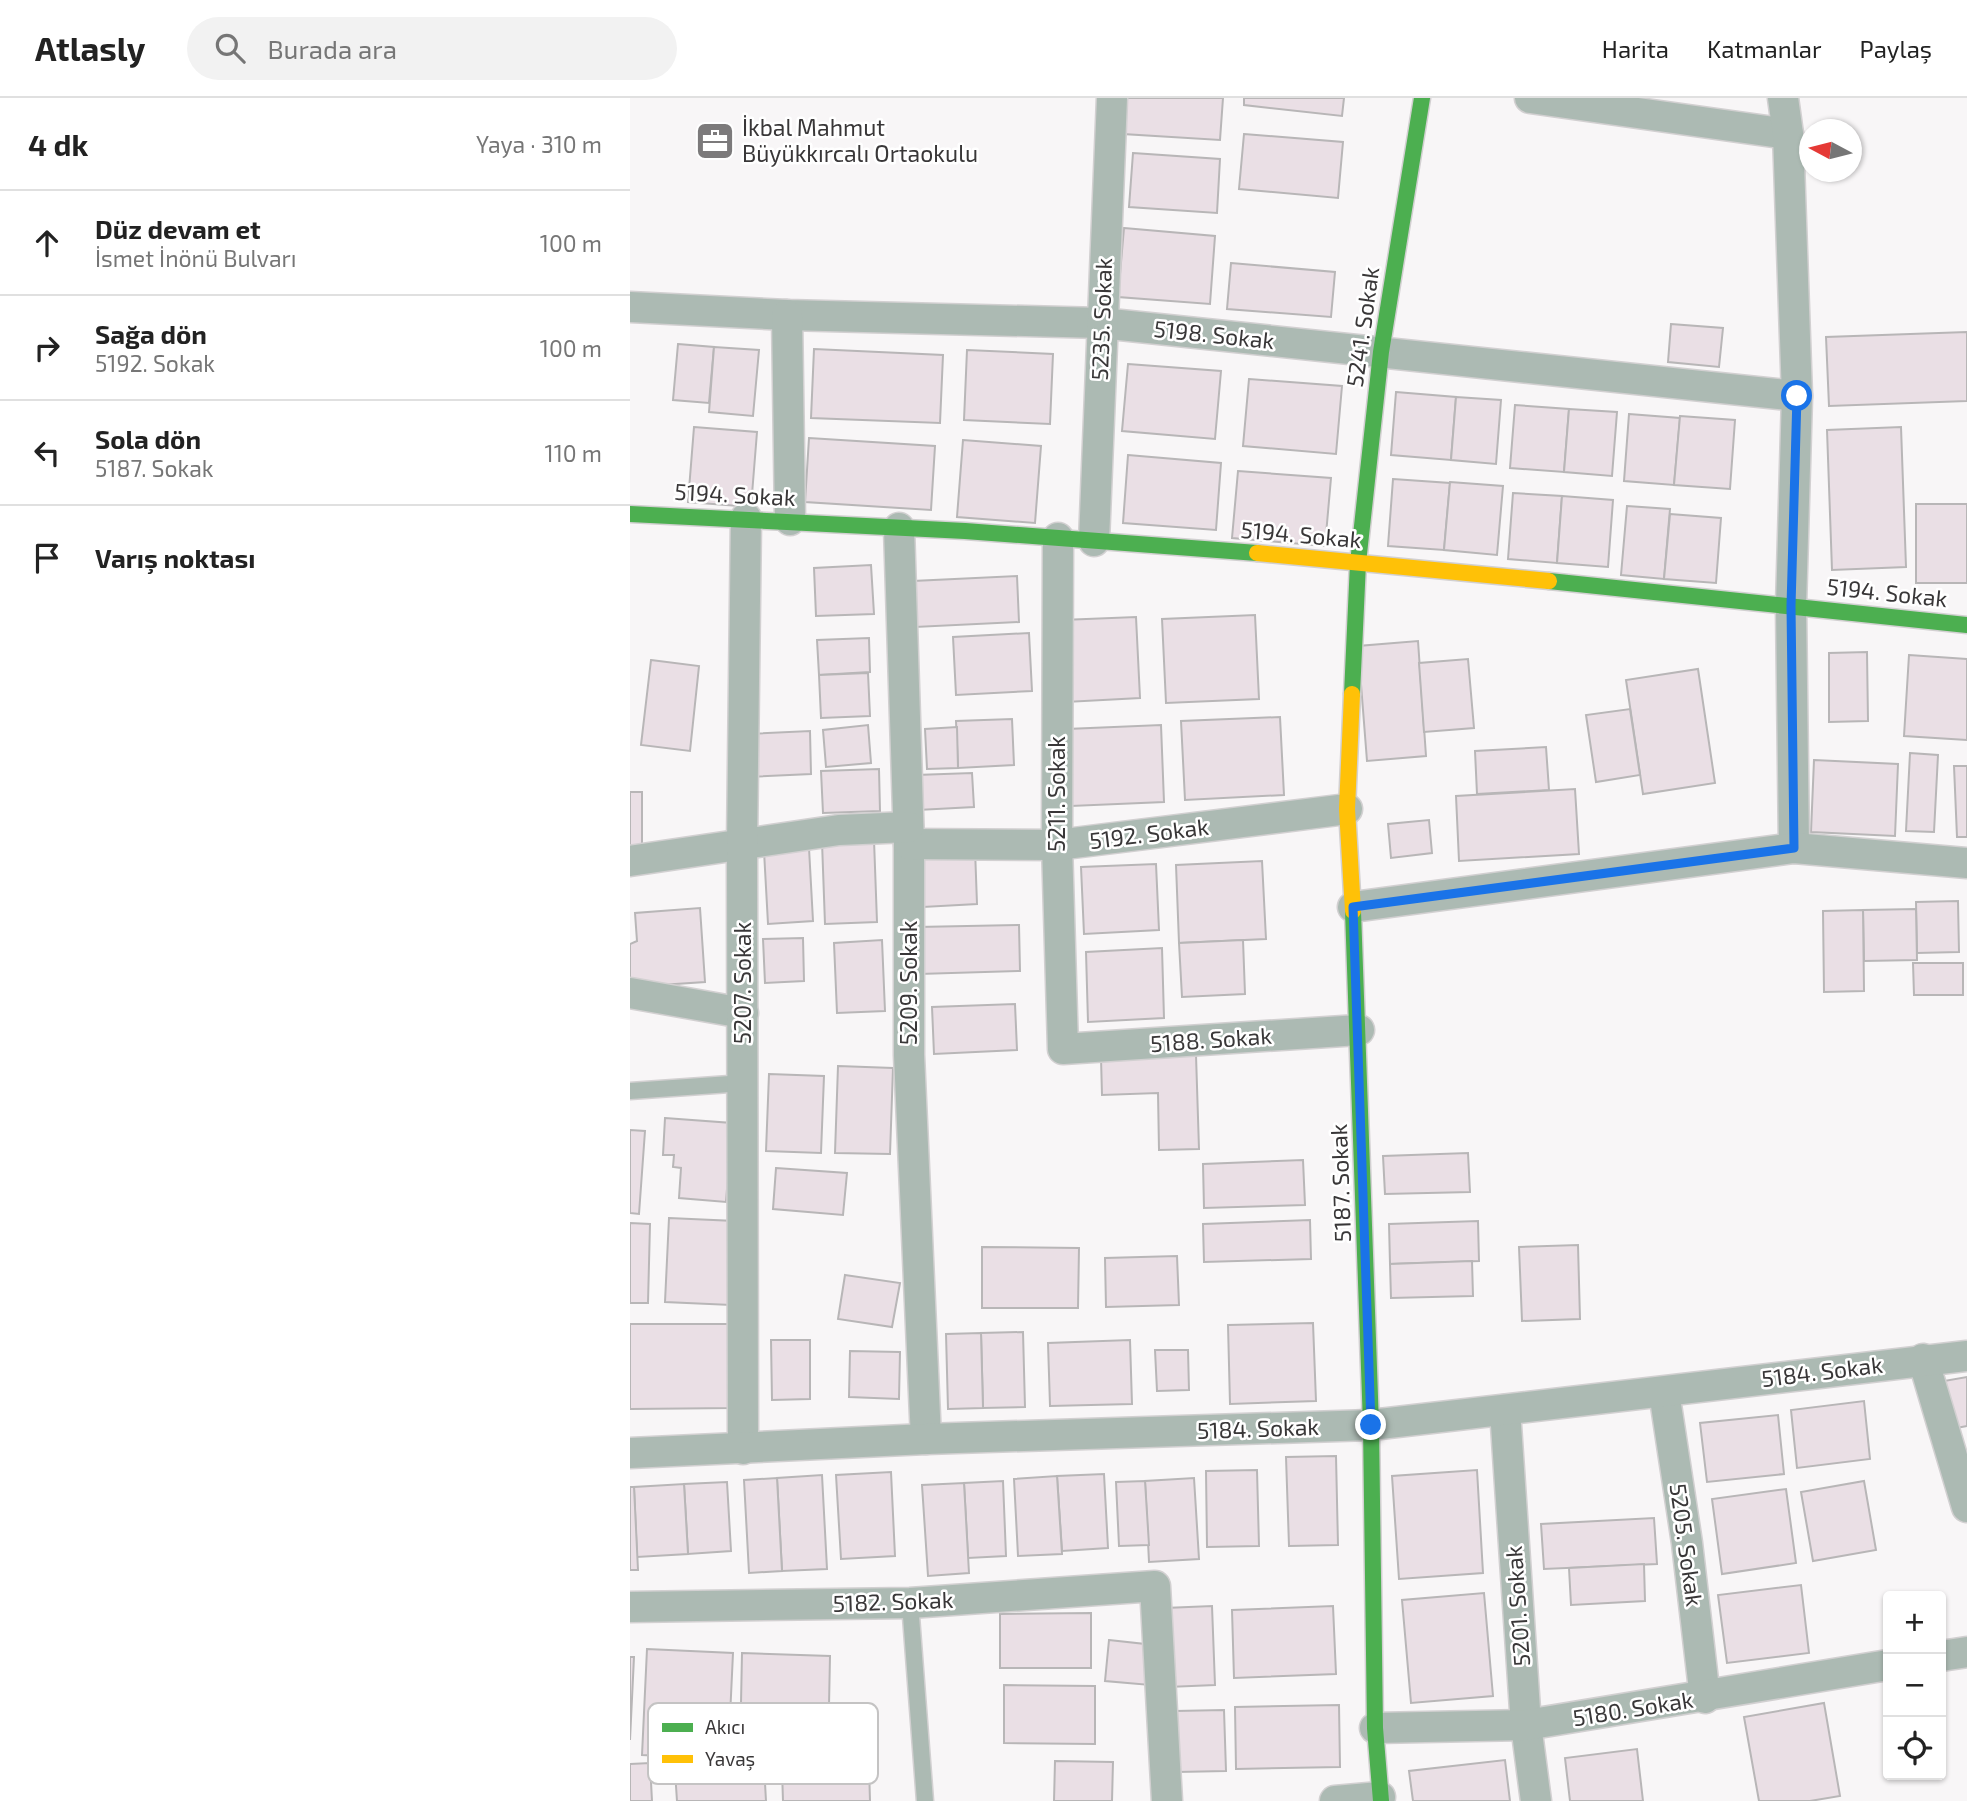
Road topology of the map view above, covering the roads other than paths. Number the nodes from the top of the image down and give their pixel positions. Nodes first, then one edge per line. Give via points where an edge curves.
1 (1112, 98) edge
2 (1422, 98) edge
3 (1530, 98) edge
4 (1783, 98) edge
5 (1788, 134) junction
6 (630, 307) edge
7 (788, 315) junction
8 (1101, 323) junction
9 (1381, 352) junction
10 (1797, 396) junction
11 (630, 514) edge
12 (746, 518) junction
13 (790, 520) junction
14 (899, 528) junction
15 (1058, 538) junction
16 (1094, 541) junction
17 (1358, 563) junction
18 (1791, 606) junction
19 (1967, 625) edge
20 (1347, 809) junction
21 (909, 835) junction
22 (742, 845) junction
23 (1057, 845) junction
24 (1794, 848) junction
25 (630, 860) edge
26 (1967, 863) edge
27 (1353, 907) junction
28 (630, 993) edge
29 (743, 1013) junction
30 (1359, 1030) junction
31 (1063, 1049) joint
32 (744, 1083) junction
33 (630, 1091) edge
34 (1967, 1356) edge
35 (1923, 1359) junction
36 (1664, 1392) junction
37 (1504, 1410) junction
38 (1371, 1425) junction
39 (926, 1439) junction
40 (743, 1449) junction
41 (630, 1453) edge
42 (1967, 1507) edge
43 (910, 1603) junction
44 (630, 1607) edge
45 (1967, 1652) edge
46 (1946, 1655) edge
47 (1883, 1666) edge
48 (1704, 1698) junction
49 (1526, 1726) junction
50 (1375, 1728) junction
51 (1380, 1799) edge
52 (925, 1801) edge
53 (1167, 1801) edge
54 (1335, 1801) edge
55 (1536, 1801) edge

1 - 8 street, 5235. Sokak
2 - 9 street, 5241. Sokak
3 - 5 street
4 - 5 street
5 - 10 street
6 - 7 street, 5198. Sokak
7 - 8 street, 5198. Sokak
7 - 13 street
8 - 9 street, 5198. Sokak
8 - 16 street, 5235. Sokak
9 - 10 street, 5198. Sokak
9 - 17 street, 5241. Sokak
10 - 18 street
11 - 12 street, 5194. Sokak
12 - 13 street, 5194. Sokak
12 - 22 street, 5207. Sokak
13 - 14 street, 5194. Sokak
14 - 15 street, 5194. Sokak
14 - 21 street, 5209. Sokak
15 - 16 street, 5194. Sokak
15 - 23 street, 5211. Sokak
16 - 17 street, 5194. Sokak
17 - 18 street, 5194. Sokak
17 - 20 street, 5187. Sokak
18 - 19 street, 5194. Sokak
18 - 24 street
20 - 23 street, 5192. Sokak
20 - 27 street, 5187. Sokak
21 - 22 street, 5192. Sokak via 839,830
21 - 23 street, 5192. Sokak
21 - 39 street, 5209. Sokak via 909,1055
22 - 25 street, 5192. Sokak
22 - 29 street, 5207. Sokak
23 - 31 street, 5211. Sokak
24 - 26 street
24 - 27 street
27 - 30 street, 5187. Sokak
28 - 29 street
29 - 32 street, 5207. Sokak
30 - 31 street, 5188. Sokak
30 - 38 street, 5187. Sokak
32 - 33 lane
32 - 40 street, 5207. Sokak
34 - 35 street, 5184. Sokak
35 - 36 street, 5184. Sokak
35 - 42 street
36 - 37 street, 5184. Sokak
36 - 48 street, 5205. Sokak
37 - 38 street, 5184. Sokak
37 - 49 street, 5201. Sokak
38 - 39 street, 5184. Sokak
38 - 50 street, 5187. Sokak
39 - 40 street, 5184. Sokak
40 - 41 street, 5184. Sokak
43 - 44 street, 5182. Sokak
43 - 52 lane
43 - 53 street, 5182. Sokak via 1155,1587
45 - 46 street
47 - 48 street, 5180. Sokak
48 - 49 street, 5180. Sokak
49 - 50 street, 5180. Sokak
49 - 55 street, 5201. Sokak
50 - 51 street, 5187. Sokak
51 - 54 street

